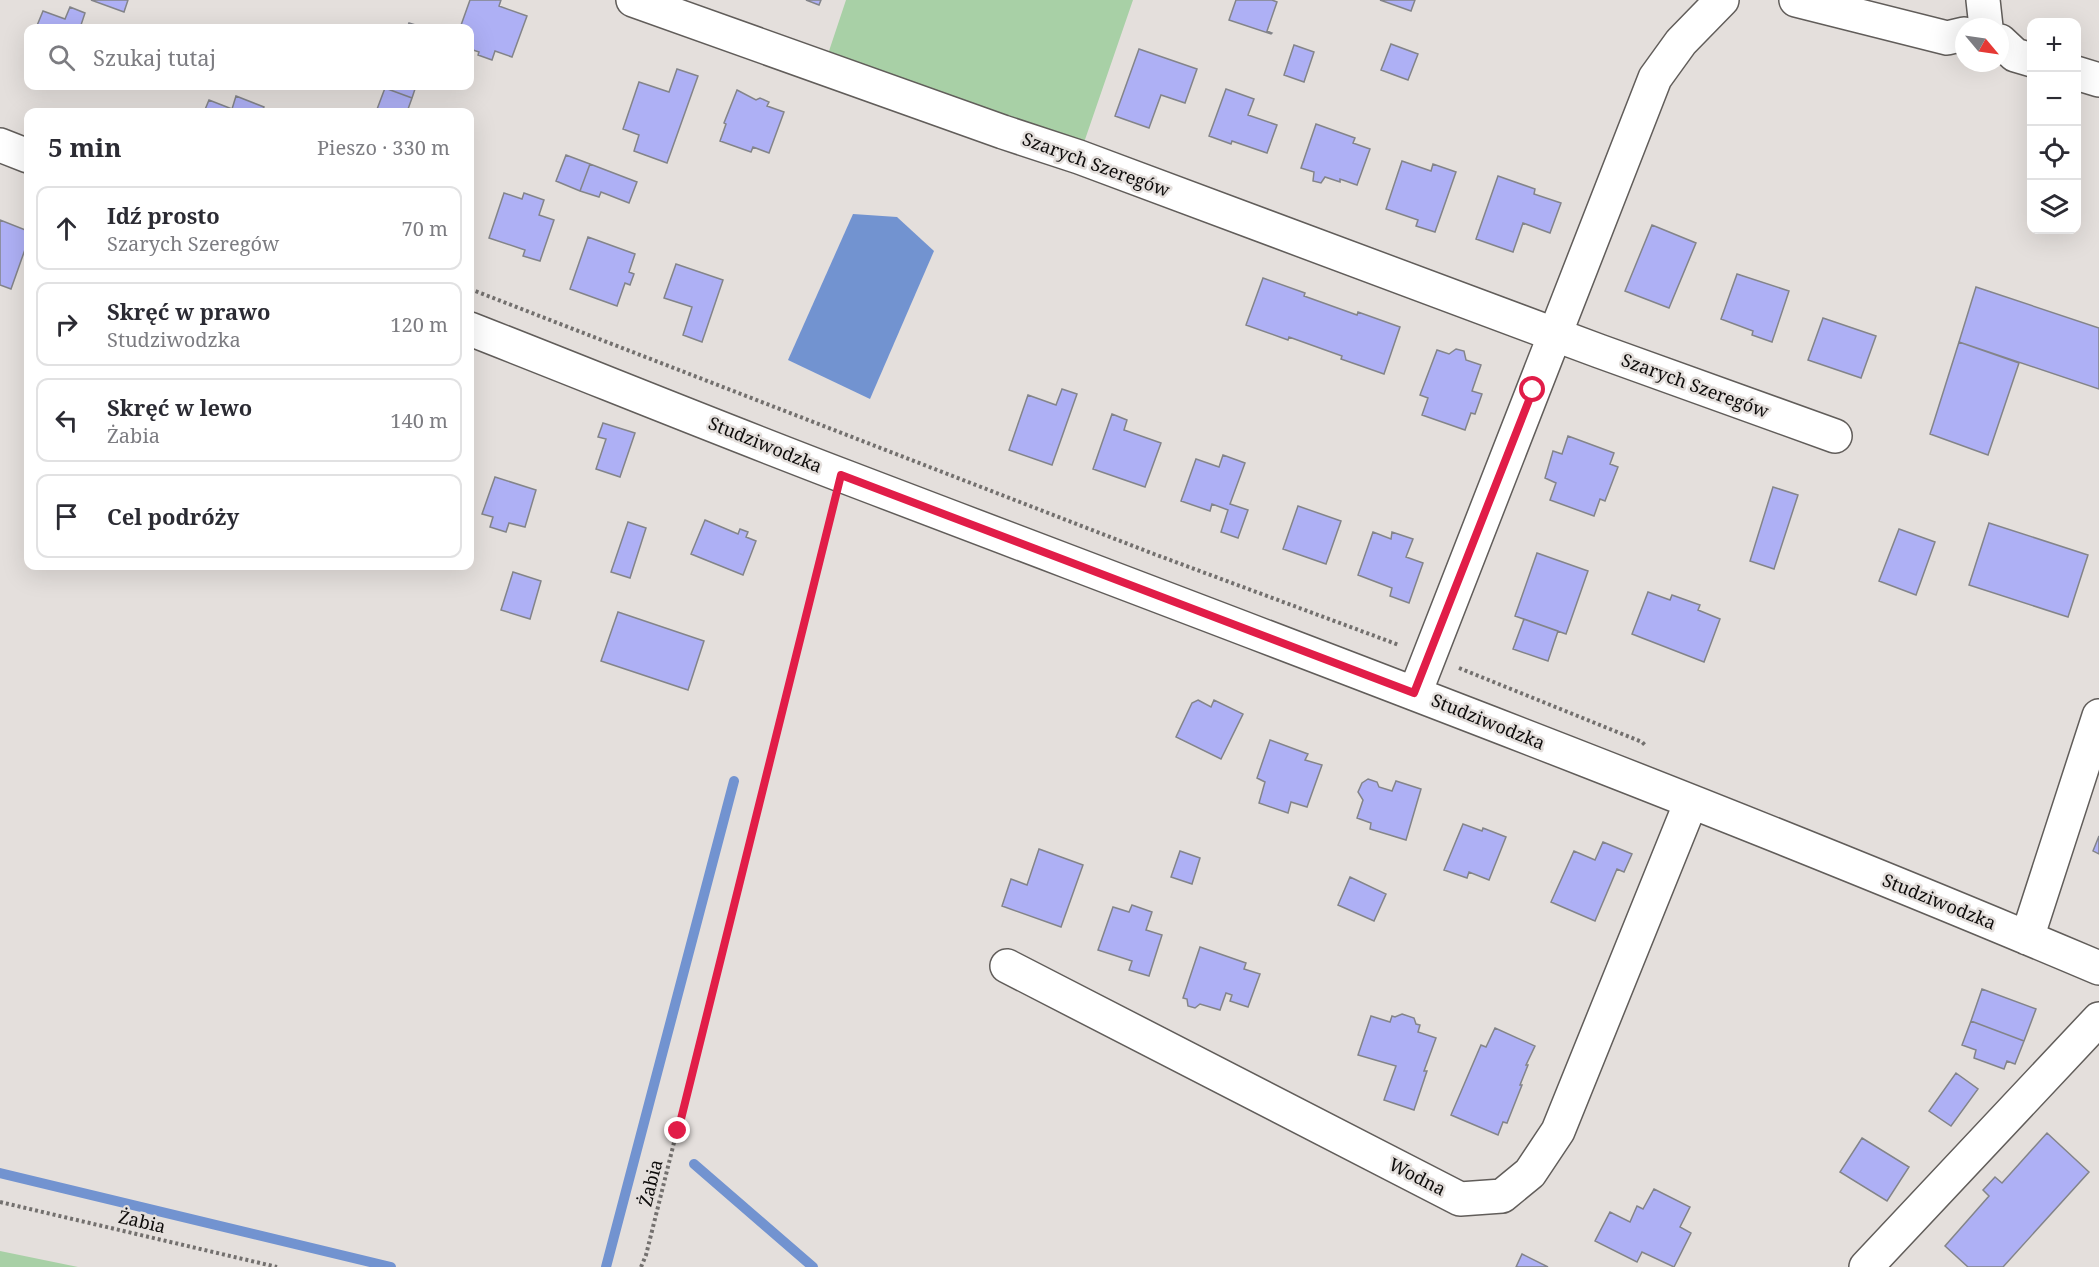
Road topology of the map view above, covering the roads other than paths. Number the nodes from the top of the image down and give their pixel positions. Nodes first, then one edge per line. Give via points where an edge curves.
1 (633, 0) edge
2 (1722, 0) edge
3 (1796, 0) edge
4 (1983, 0) edge
5 (1985, 18) edge
6 (1955, 36) edge
7 (2009, 49) edge
8 (2027, 59) edge
9 (2081, 75) edge
10 (2099, 80) edge
11 (0, 145) edge
12 (24, 154) edge
13 (474, 330) edge
14 (1556, 335) junction
15 (1834, 436) dead end
16 (1414, 693) junction
17 (2099, 716) edge
18 (1691, 802) junction
19 (2027, 938) junction
20 (1007, 966) dead end
21 (2099, 968) edge
22 (2099, 1019) edge
23 (1866, 1267) edge

1 - 14 street, Szarych Szeregów via 1079,157
2 - 14 street via 1681,42 1655,78
3 - 6 street via 1947,38
4 - 5 street
7 - 8 street
9 - 10 street
11 - 12 street
13 - 16 street, Studziwodzka via 841,475
14 - 15 street, Szarych Szeregów
14 - 16 street
16 - 18 street, Studziwodzka
17 - 19 street
18 - 19 street, Studziwodzka
18 - 20 street, Wodna via 1558,1131 1530,1173 1502,1196 1460,1199
19 - 21 street, Studziwodzka
22 - 23 street

